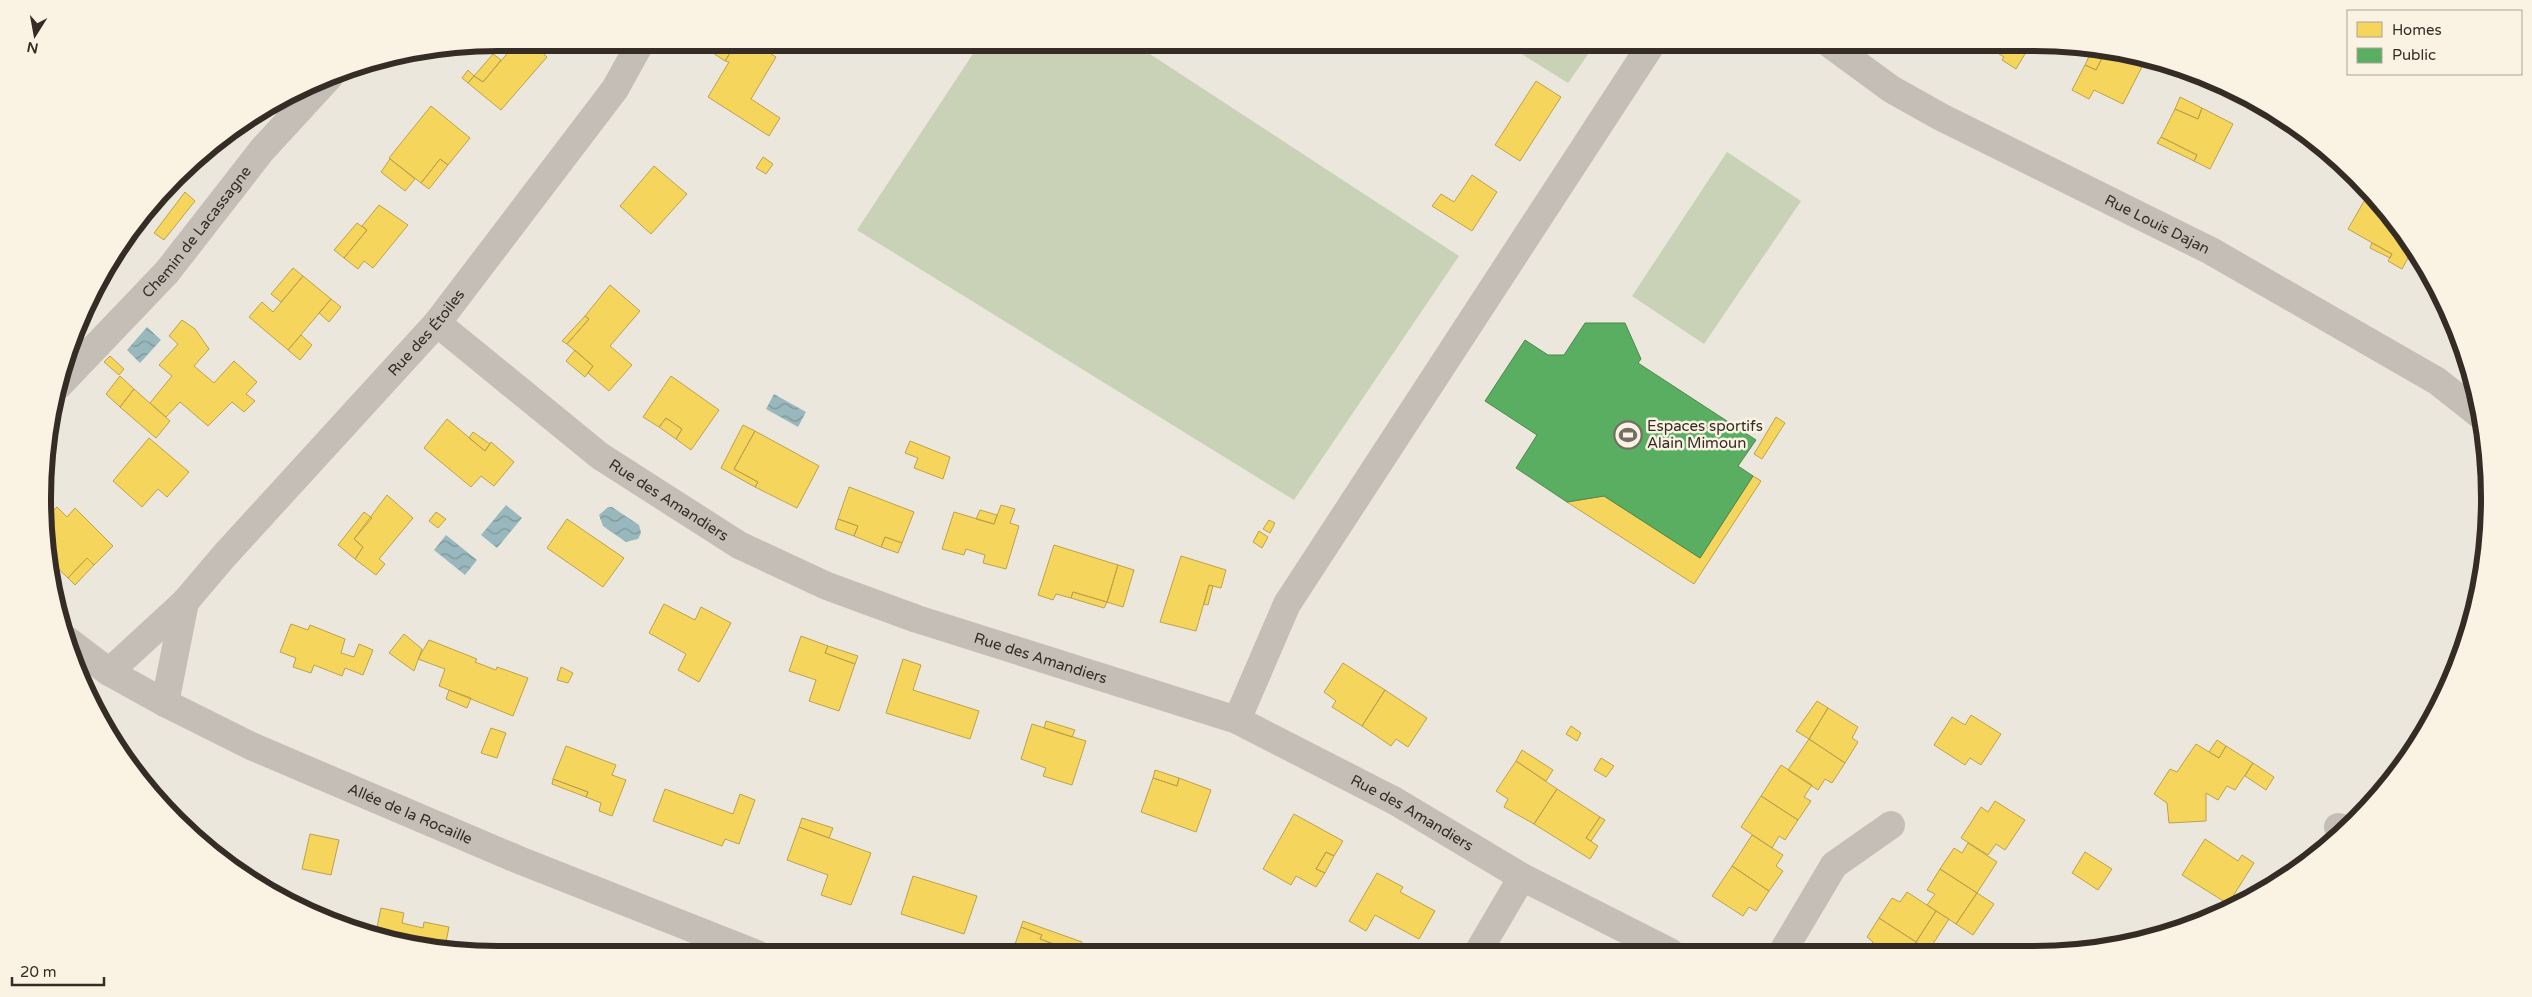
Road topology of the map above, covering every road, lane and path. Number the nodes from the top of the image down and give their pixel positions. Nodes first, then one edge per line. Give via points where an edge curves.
1 (636, 51) edge
2 (1647, 51) edge
3 (1840, 51) edge
4 (318, 89) edge
5 (437, 323) junction
6 (69, 375) edge
7 (2471, 408) edge
8 (186, 602) junction
9 (77, 648) edge
10 (109, 672) junction
11 (165, 703) junction
12 (1237, 720) junction
13 (1891, 825) dead end
14 (1522, 877) junction
15 (737, 946) edge
16 (1482, 946) edge
17 (1658, 946) edge
18 (1786, 946) edge

1 - 5 street, Rue des Étoiles via 615,89
2 - 12 street via 1287,604
3 - 7 street, Rue Louis Dajan via 1891,88 1941,117 2219,256 2438,381
4 - 6 street, Chemin de Lacassagne via 262,150 167,272
5 - 8 street, Rue des Étoiles via 224,556
5 - 12 street, Rue des Amandiers via 600,456 740,545 827,586 917,619
8 - 10 street, Rue des Étoiles
8 - 11 street
9 - 10 street, Allée de la Rocaille
10 - 11 street, Allée de la Rocaille
11 - 15 street, Allée de la Rocaille via 287,762 519,860
12 - 14 street, Rue des Amandiers via 1395,801
13 - 18 street via 1834,866
14 - 16 street
14 - 17 street, Rue des Amandiers

